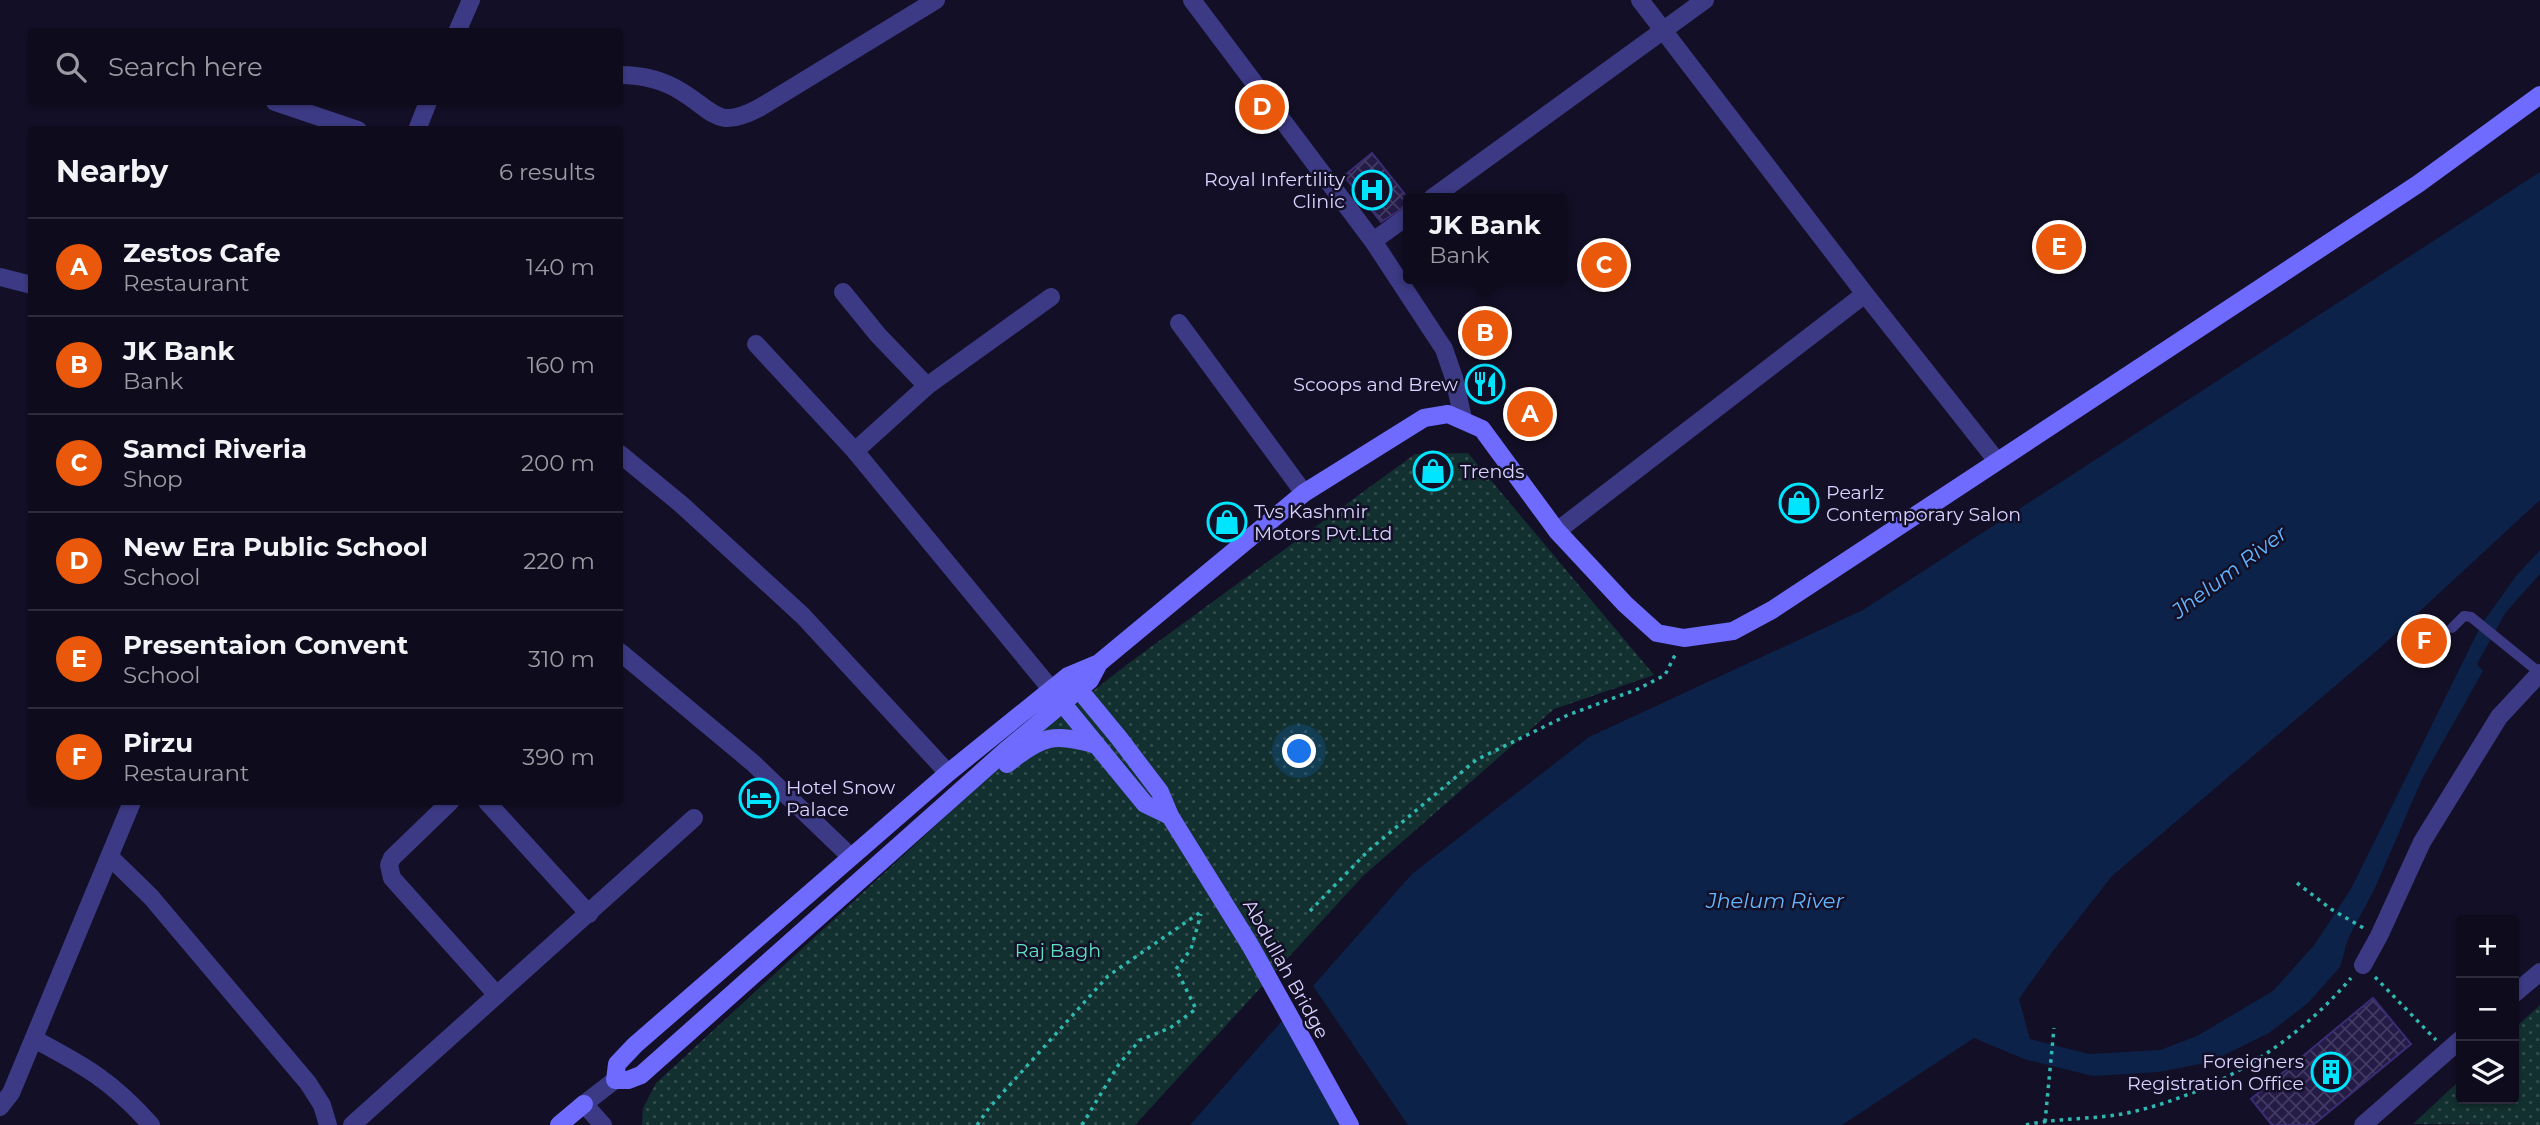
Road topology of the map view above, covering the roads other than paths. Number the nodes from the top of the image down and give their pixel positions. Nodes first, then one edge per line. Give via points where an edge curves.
1 (471, 0) edge
2 (936, 0) edge
3 (1192, 0) edge
4 (1640, 0) edge
5 (1705, 0) edge
6 (459, 28) edge
7 (1664, 30) junction
8 (623, 75) edge
9 (2540, 95) edge
10 (284, 105) edge
11 (427, 105) edge
12 (346, 126) edge
13 (419, 126) edge
14 (1439, 193) edge
15 (1403, 220) edge
16 (1373, 242) junction
17 (0, 277) edge
18 (28, 284) edge
19 (843, 292) dead end
20 (1865, 294) junction
21 (1051, 297) dead end
22 (1180, 323) dead end
23 (756, 344) dead end
24 (927, 386) junction
25 (1463, 419) junction
26 (855, 452) junction
27 (623, 456) edge
28 (1997, 461) junction
29 (1304, 493) junction
30 (1557, 531) junction
31 (2452, 628) dead end
32 (623, 654) edge
33 (2540, 673) edge
34 (1073, 682) junction
35 (1056, 696) junction
36 (1096, 744) junction
37 (948, 773) junction
38 (131, 805) edge
39 (447, 805) edge
40 (490, 805) edge
41 (1170, 816) junction
42 (694, 818) dead end
43 (918, 828) junction
44 (851, 857) junction
45 (110, 858) junction
46 (589, 914) junction
47 (2363, 965) road end
48 (2540, 972) edge
49 (2519, 991) edge
50 (497, 995) junction
51 (34, 1039) junction
52 (2459, 1041) edge
53 (615, 1080) junction
54 (584, 1104) junction
55 (0, 1107) edge
56 (151, 1125) edge
57 (328, 1125) edge
58 (352, 1125) edge
59 (559, 1125) edge
60 (603, 1125) edge
61 (1350, 1125) edge
62 (2363, 1125) edge

1 - 6 street
2 - 8 street via 759,108 732,118 715,116 666,84 643,75
3 - 16 street
4 - 7 street
5 - 7 street
7 - 14 street
7 - 20 street
9 - 28 main road via 2418,184
10 - 12 street
11 - 13 street
15 - 16 street
16 - 25 street via 1444,349
17 - 18 street
19 - 24 street
20 - 28 street
20 - 30 street
21 - 24 street
22 - 29 street
23 - 26 street
24 - 26 street
25 - 29 main road via 1448,414 1424,418
25 - 30 main road via 1482,429
26 - 35 street
27 - 37 street via 803,616
28 - 30 main road via 1733,631 1684,638 1657,633
29 - 34 main road via 1099,663 1090,680
31 - 33 lane via 2464,616 2471,617
32 - 44 street via 753,762
33 - 47 street via 2499,717 2422,842
34 - 35 main road
34 - 41 main road, Abdullah Bridge via 1160,792
35 - 36 main road
35 - 37 main road
35 - 43 main road
36 - 41 main road via 1145,804
36 - 43 main road via 1058,736 1037,743 940,817
37 - 44 main road
38 - 45 street
39 - 50 street via 392,858 389,871
40 - 46 street
41 - 61 main road, Abdullah Bridge via 1250,945
42 - 46 street
43 - 53 main road via 642,1075
44 - 53 main road via 624,1056 617,1064
45 - 51 street
45 - 57 street via 151,897 308,1083
46 - 50 street
48 - 49 street
50 - 58 street
51 - 55 street via 11,1093
51 - 56 street via 109,1082
52 - 62 street
53 - 54 street
54 - 59 main road
54 - 60 street

